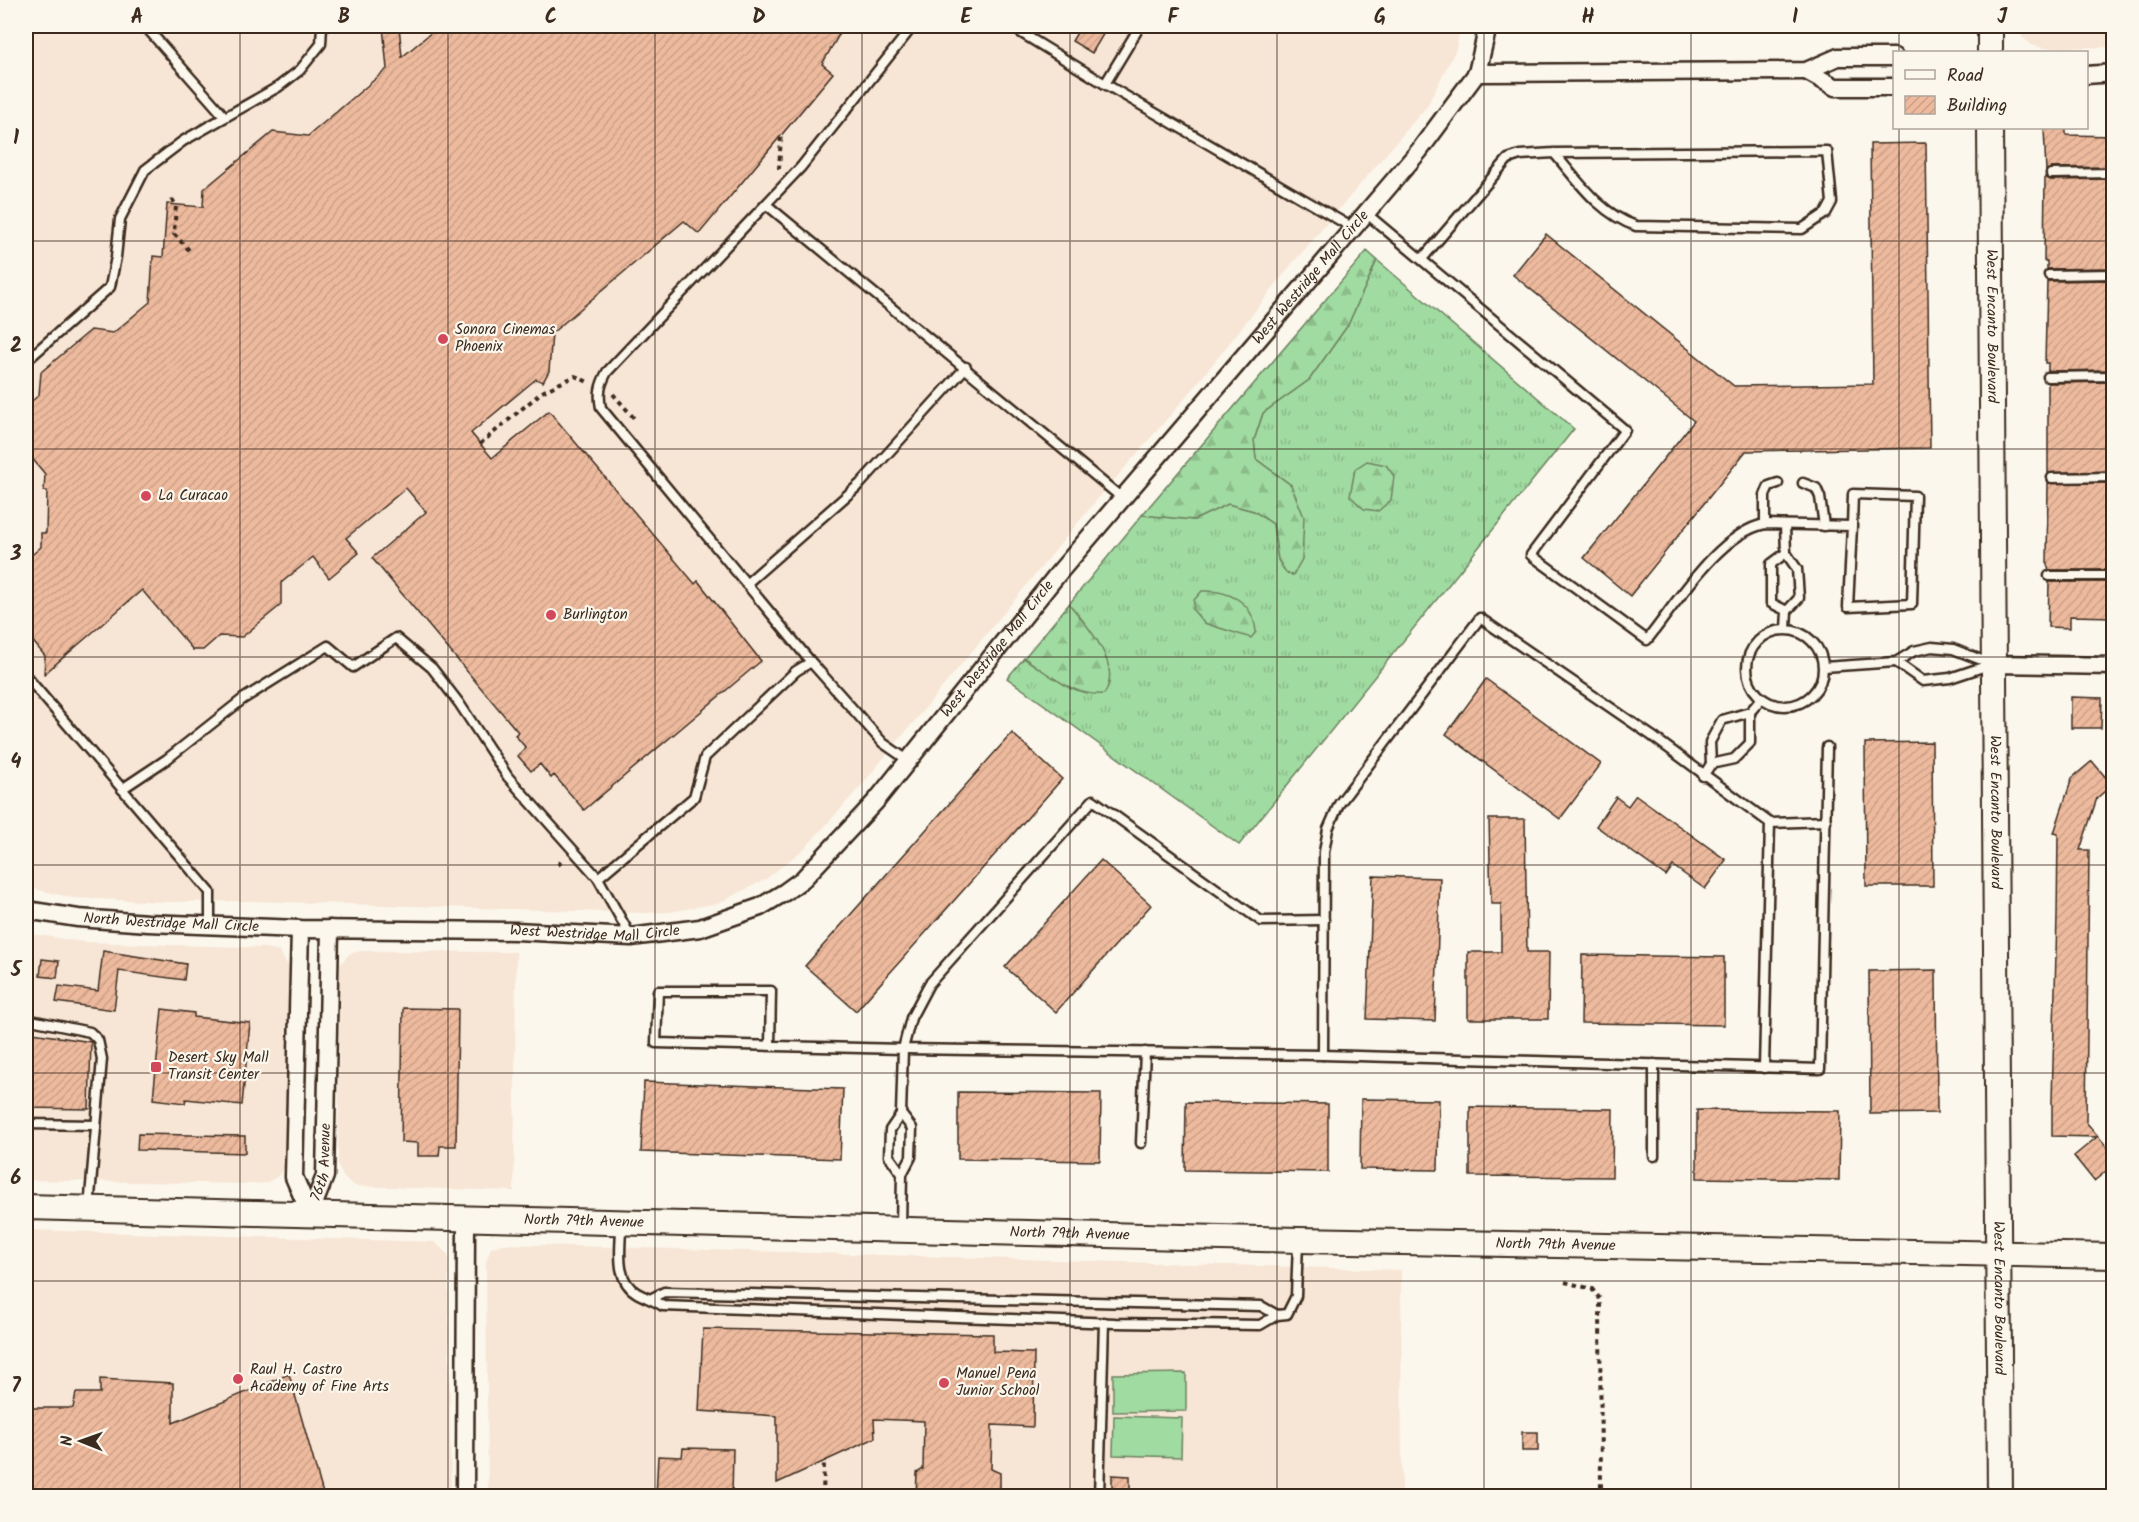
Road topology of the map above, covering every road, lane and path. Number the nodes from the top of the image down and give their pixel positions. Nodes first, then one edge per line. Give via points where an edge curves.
1 (144, 26) edge
2 (322, 26) edge
3 (913, 26) edge
4 (1010, 26) edge
5 (1140, 26) edge
6 (1488, 26) edge
7 (1990, 26) edge
8 (1990, 51) edge
9 (1893, 57) edge
10 (1806, 71) junction
11 (1477, 73) junction
12 (2114, 74) edge
13 (2088, 75) edge
14 (1105, 84) junction
15 (1893, 87) edge
16 (225, 117) junction
17 (1990, 129) edge
18 (781, 136) dead end
19 (1554, 153) junction
20 (779, 170) dead end
21 (2114, 173) edge
22 (2051, 174) dead end
23 (172, 199) dead end
24 (767, 205) junction
25 (1366, 214) junction
26 (1354, 229) junction
27 (189, 249) dead end
28 (1422, 259) junction
29 (2114, 274) edge
30 (2049, 275) dead end
31 (26, 361) edge
32 (966, 367) junction
33 (575, 376) dead end
34 (2048, 376) dead end
35 (2114, 376) edge
36 (480, 444) dead end
37 (2114, 477) edge
38 (2052, 478) dead end
39 (1778, 483) dead end
40 (1803, 483) dead end
41 (1122, 498) junction
42 (1765, 524) junction
43 (1785, 525) junction
44 (1824, 526) junction
45 (1852, 526) junction
46 (1786, 553) junction
47 (2049, 576) dead end
48 (2114, 576) edge
49 (746, 585) junction
50 (1787, 611) junction
51 (1786, 629) junction
52 (811, 662) junction
53 (1896, 662) junction
54 (1993, 664) junction
55 (2114, 666) edge
56 (1824, 667) junction
57 (26, 676) edge
58 (1762, 698) junction
59 (1750, 712) junction
60 (1827, 747) dead end
61 (909, 761) junction
62 (1711, 764) junction
63 (1703, 777) junction
64 (122, 789) junction
65 (1826, 821) junction
66 (1770, 823) junction
67 (598, 878) junction
68 (26, 910) edge
69 (1324, 920) junction
70 (210, 925) junction
71 (300, 929) junction
72 (324, 929) junction
73 (632, 937) junction
74 (26, 1019) edge
75 (770, 1046) junction
76 (903, 1049) junction
77 (1145, 1053) junction
78 (1323, 1055) junction
79 (1654, 1064) junction
80 (1764, 1068) junction
81 (901, 1114) junction
82 (26, 1124) edge
83 (96, 1125) junction
84 (1142, 1143) dead end
85 (1654, 1156) dead end
86 (902, 1174) junction
87 (26, 1207) edge
88 (89, 1209) junction
89 (310, 1214) junction
90 (465, 1218) junction
91 (621, 1221) junction
92 (901, 1229) junction
93 (1298, 1240) junction
94 (1999, 1254) junction
95 (2114, 1256) edge
96 (1565, 1282) dead end
97 (652, 1298) junction
98 (1277, 1316) junction
99 (1104, 1323) junction
100 (825, 1461) dead end
101 (465, 1497) edge
102 (823, 1497) edge
103 (1099, 1497) edge
104 (1601, 1497) edge
105 (2000, 1497) edge

1 - 16 lane
2 - 16 lane via 321,44 300,69 278,87
3 - 24 lane
4 - 14 lane
5 - 14 lane
6 - 11 street, West Westridge Mall Circle
7 - 8 street
9 - 10 street via 1838,57
10 - 11 street
10 - 15 street via 1835,87
11 - 25 street, West Westridge Mall Circle
12 - 13 street
14 - 26 lane
16 - 31 lane via 144,170 120,219 110,287
17 - 54 street, West Encanto Boulevard
18 - 20 path
19 - 19 lane via 1827,151 1832,202 1826,213 1802,229 1636,226 1621,221 1598,204
19 - 28 lane via 1508,159
21 - 22 lane
23 - 27 path via 176,205 174,234
24 - 32 lane
24 - 49 lane via 608,372 601,382 599,396 601,408
25 - 26 street, West Westridge Mall Circle
25 - 28 lane
26 - 41 street, West Westridge Mall Circle
28 - 42 lane via 1625,430 1531,555 1647,640 1716,554 1753,526
29 - 30 lane
32 - 41 lane
32 - 49 lane via 860,484
33 - 36 path via 542,392
34 - 35 lane
37 - 38 lane
39 - 42 lane via 1769,486 1765,495
40 - 44 lane via 1816,488
41 - 61 street, West Westridge Mall Circle
42 - 43 lane
43 - 44 lane
43 - 46 lane
44 - 45 lane
45 - 45 lane via 1848,607 1912,604 1915,496 1853,494
46 - 50 lane via 1797,569 1799,598
46 - 50 lane via 1771,564 1770,577 1771,603
47 - 48 lane
49 - 52 lane
50 - 51 lane
51 - 56 lane via 1809,638 1818,647
51 - 58 lane via 1762,637 1749,657 1750,682
52 - 61 lane via 884,743
52 - 67 lane via 796,671 705,757 694,797
53 - 54 lane via 1914,651 1932,647 1953,649
53 - 54 lane via 1923,681 1950,678
53 - 56 lane
54 - 55 street
54 - 94 street, West Encanto Boulevard
56 - 58 lane via 1820,684 1803,702 1778,706
57 - 64 lane
58 - 59 lane
59 - 62 lane via 1722,720 1710,742
59 - 62 lane via 1750,743 1734,759
60 - 65 lane
61 - 73 street, West Westridge Mall Circle via 836,845 785,892 760,907 700,928
62 - 63 lane
63 - 66 lane
63 - 69 lane via 1652,736 1480,618 1339,804 1328,829 1324,852
64 - 67 lane via 243,699 328,646 353,667 396,638 432,668 508,777
64 - 70 lane via 210,892
65 - 66 lane
65 - 80 lane via 1820,1069
66 - 80 lane
67 - 73 lane
68 - 70 street, North Westridge Mall Circle via 94,920
69 - 76 lane via 1261,921 1093,800 929,984 911,1018
69 - 78 lane
70 - 71 street, North Westridge Mall Circle
71 - 72 street, North Westridge Mall Circle
71 - 89 street, 76th Avenue via 294,1177
72 - 73 street, West Westridge Mall Circle
72 - 89 street, 76th Avenue via 326,1176
74 - 83 lane via 90,1032 98,1040 102,1059
75 - 75 lane via 656,1043 658,991 771,991
75 - 76 lane
76 - 77 lane
76 - 81 lane
77 - 78 lane
77 - 84 lane
78 - 79 lane
79 - 80 lane
79 - 85 lane
81 - 86 lane via 912,1128 911,1157
81 - 86 lane via 890,1130 889,1156
82 - 83 lane
83 - 88 lane
86 - 92 lane
87 - 88 street, North 79th Avenue
88 - 89 street, North 79th Avenue
89 - 90 street, North 79th Avenue
90 - 91 street, North 79th Avenue
90 - 101 street
91 - 92 street, North 79th Avenue
91 - 97 lane via 621,1264 626,1284 638,1294
92 - 93 street, North 79th Avenue
93 - 94 street, North 79th Avenue
93 - 98 lane via 1296,1296 1287,1314
94 - 95 street, North 79th Avenue
94 - 105 street, West Encanto Boulevard
96 - 104 path via 1592,1289 1600,1299
97 - 98 lane via 664,1292 1261,1306
97 - 99 lane via 663,1306
98 - 99 lane via 1260,1325
99 - 103 lane
100 - 102 path

